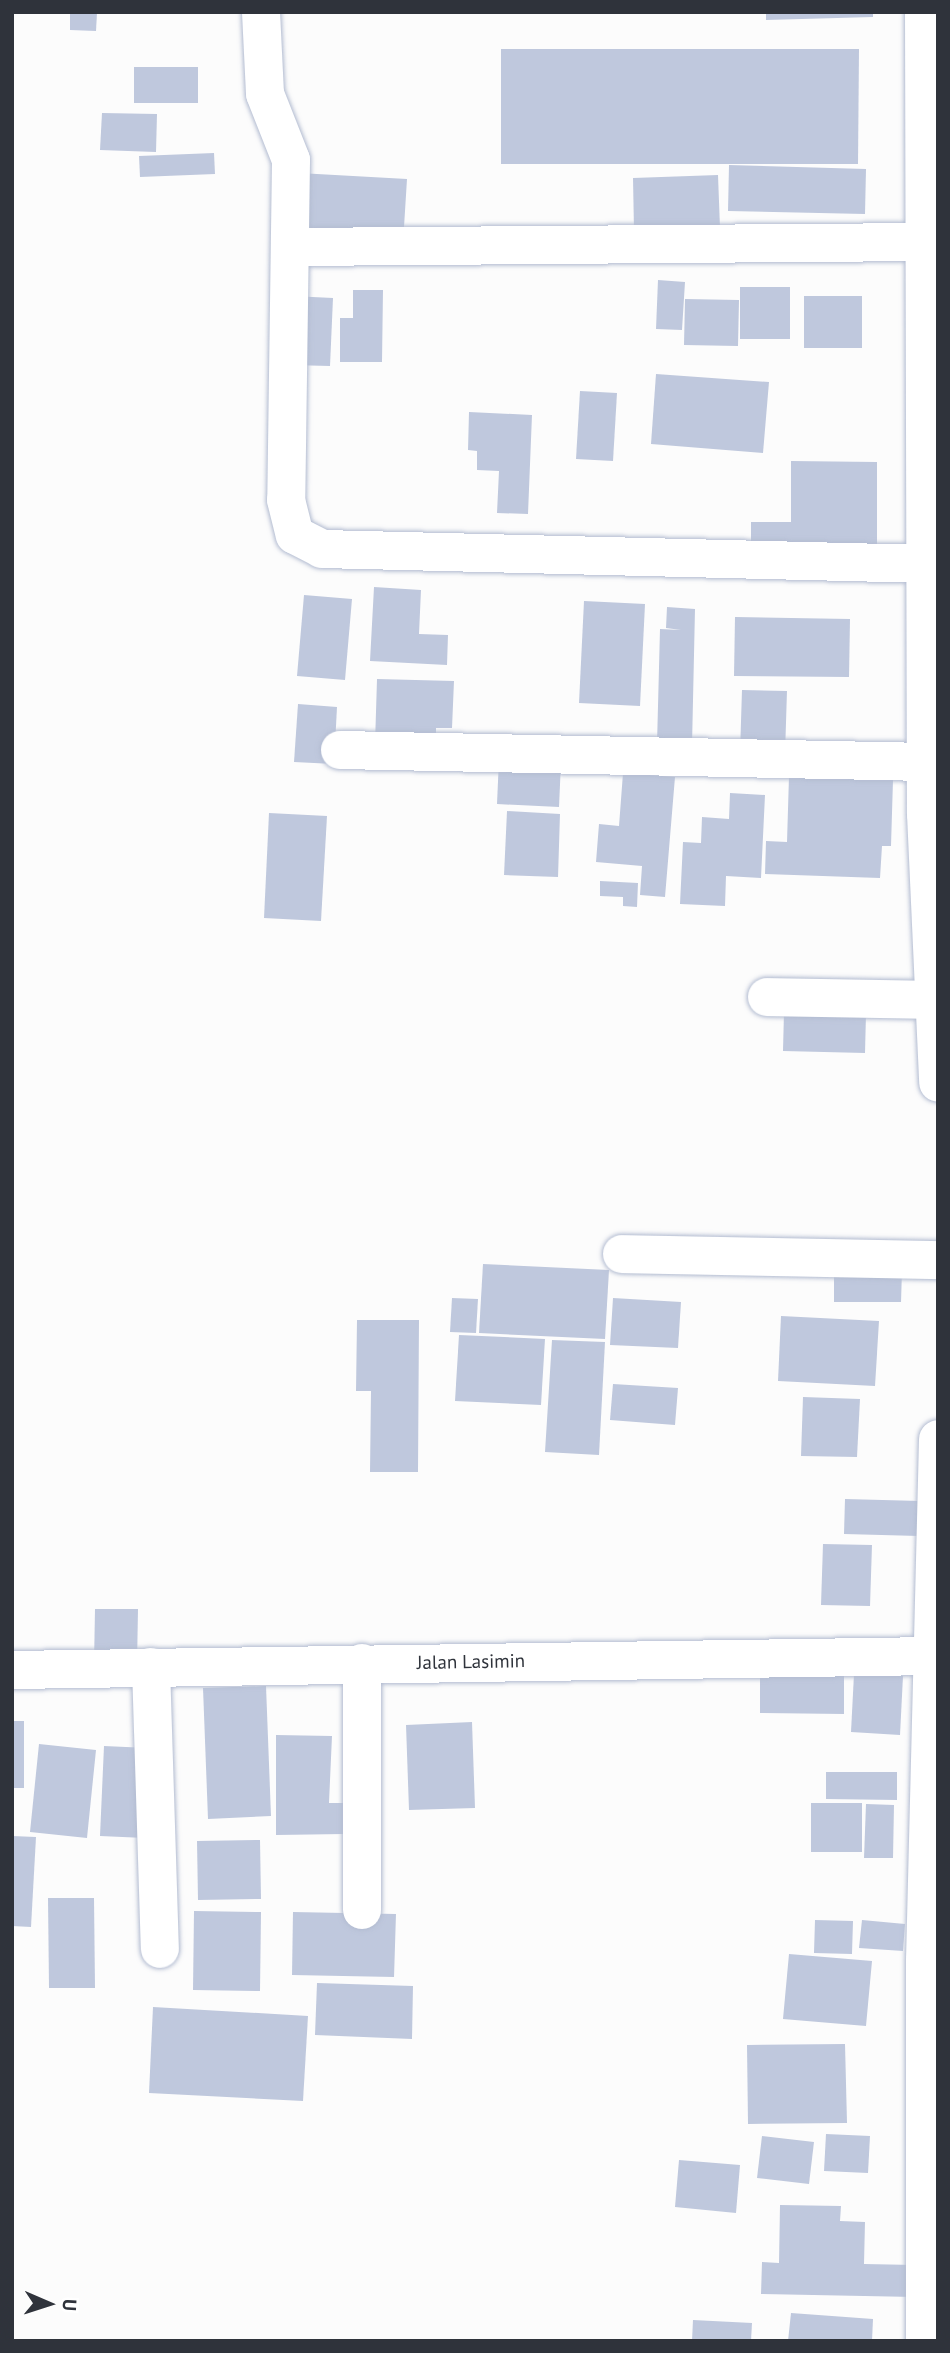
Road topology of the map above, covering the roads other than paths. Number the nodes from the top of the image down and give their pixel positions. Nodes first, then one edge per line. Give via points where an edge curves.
1 (261, 12) edge
2 (924, 12) edge
3 (924, 242) junction
4 (292, 247) junction
5 (931, 448) edge
6 (926, 564) junction
7 (931, 699) edge
8 (340, 750) dead end
9 (926, 762) junction
10 (932, 813) edge
11 (935, 985) edge
12 (767, 997) dead end
13 (938, 1083) edge
14 (622, 1254) dead end
15 (938, 1260) edge
16 (938, 1439) edge
17 (934, 1655) edge
18 (362, 1663) junction
19 (151, 1667) junction
20 (12, 1670) edge
21 (362, 1910) dead end
22 (160, 1949) dead end
23 (931, 1961) edge
24 (925, 2341) edge

1 - 4 street via 265,94 291,160
2 - 3 street
3 - 4 street
3 - 5 street
4 - 6 street via 286,500 295,535 313,544
5 - 6 street
6 - 7 street
7 - 9 street
8 - 9 street
9 - 10 street
10 - 11 street
11 - 12 street
11 - 13 street
14 - 15 street
16 - 17 street
17 - 18 street, Jalan Lasimin
17 - 23 street
18 - 19 street, Jalan Lasimin
18 - 21 street
19 - 20 street, Jalan Lasimin
19 - 22 street
23 - 24 street

